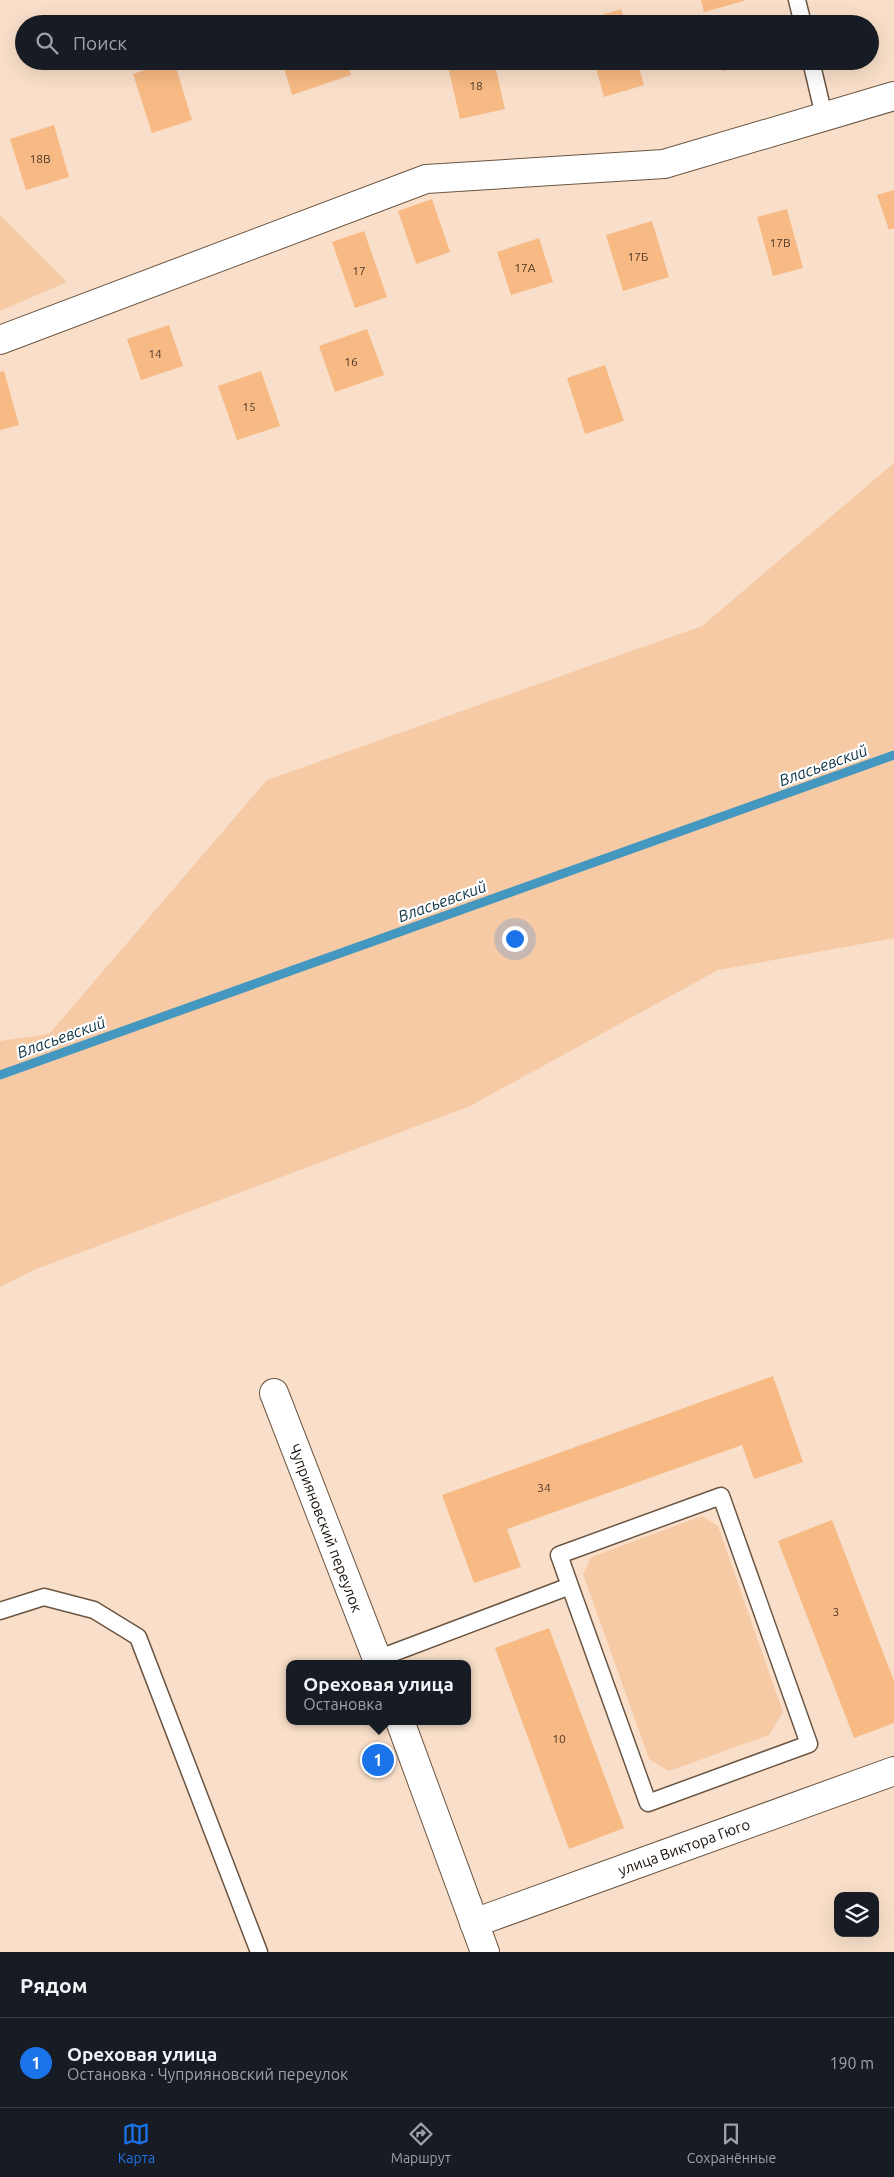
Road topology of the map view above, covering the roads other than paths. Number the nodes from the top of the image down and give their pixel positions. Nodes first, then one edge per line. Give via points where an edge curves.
1 (797, 0) edge
2 (801, 15) edge
3 (813, 70) edge
4 (894, 96) edge
5 (824, 116) junction
6 (0, 340) edge
7 (274, 1393) dead end
8 (570, 1586) junction
9 (0, 1611) edge
10 (377, 1660) edge
11 (383, 1660) edge
12 (401, 1725) edge
13 (894, 1771) edge
14 (474, 1923) junction
15 (259, 1952) edge
16 (485, 1952) edge

1 - 2 lane
3 - 5 lane
4 - 5 street
5 - 6 street via 664,164 426,179
7 - 10 street, Чуприяновский переулок
8 - 8 lane via 648,1803 809,1744 722,1496 559,1555
8 - 11 lane
9 - 15 lane via 44,1597 94,1610 138,1637
12 - 14 street
13 - 14 street, улица Виктора Гюго
14 - 16 street

